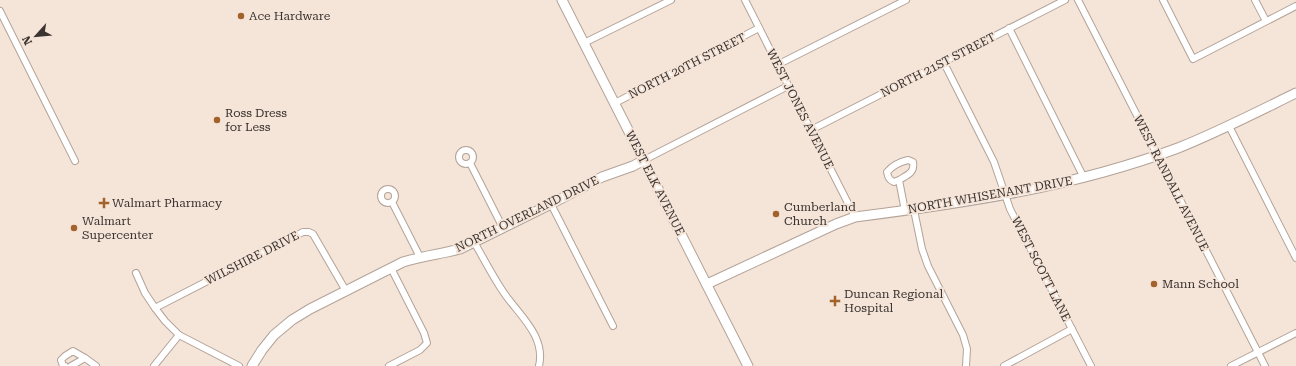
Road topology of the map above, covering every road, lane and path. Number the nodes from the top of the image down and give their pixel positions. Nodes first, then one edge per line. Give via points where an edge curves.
1 (562, 0) edge
2 (670, 0) edge
3 (746, 0) edge
4 (906, 0) edge
5 (1065, 0) edge
6 (1078, 0) edge
7 (1163, 0) edge
8 (1255, 0) edge
9 (1296, 6) edge
10 (0, 11) edge
11 (1266, 21) junction
12 (759, 28) junction
13 (1009, 28) junction
14 (584, 44) junction
15 (944, 63) junction
16 (777, 65) junction
17 (788, 86) junction
18 (1296, 93) edge
19 (615, 103) junction
20 (1229, 126) junction
21 (811, 130) junction
22 (1157, 155) junction
23 (644, 160) junction
24 (74, 161) dead end
25 (470, 163) dead end
26 (1084, 178) junction
27 (899, 180) dead end
28 (1005, 194) junction
29 (392, 202) dead end
30 (551, 204) junction
31 (909, 210) junction
32 (855, 217) junction
33 (503, 228) junction
34 (474, 242) junction
35 (1294, 249) edge
36 (420, 257) junction
37 (1296, 258) edge
38 (391, 268) junction
39 (136, 274) dead end
40 (706, 284) junction
41 (346, 291) junction
42 (155, 308) junction
43 (613, 326) dead end
44 (1072, 329) junction
45 (1296, 333) edge
46 (179, 334) junction
47 (1258, 352) junction
48 (85, 358) junction
49 (65, 366) edge
50 (71, 366) edge
51 (96, 366) edge
52 (154, 366) edge
53 (239, 366) edge
54 (252, 366) edge
55 (388, 366) edge
56 (539, 366) edge
57 (748, 366) edge
58 (966, 366) edge
59 (1004, 366) edge
60 (1091, 366) edge
61 (1231, 366) edge
62 (1265, 366) edge

1 - 14 street, WEST ELK AVENUE
2 - 14 street
3 - 12 street, WEST JONES AVENUE
4 - 16 street
5 - 13 street, NORTH 21ST STREET
6 - 22 street, WEST RANDALL AVENUE
7 - 11 street via 1193,59
8 - 11 street
9 - 11 street
10 - 24 street
12 - 16 street, WEST JONES AVENUE
12 - 19 street, NORTH 20TH STREET
13 - 15 street, NORTH 21ST STREET
13 - 26 street
14 - 19 street, WEST ELK AVENUE
15 - 21 street, NORTH 21ST STREET
15 - 28 street, WEST SCOTT LANE via 994,162
16 - 17 street, WEST JONES AVENUE
17 - 21 street, WEST JONES AVENUE
17 - 23 street
18 - 20 street, NORTH WHISENANT DRIVE
19 - 23 street, WEST ELK AVENUE
20 - 22 street, NORTH WHISENANT DRIVE
20 - 35 street
21 - 32 street, WEST JONES AVENUE
22 - 26 street, NORTH WHISENANT DRIVE
22 - 47 street, WEST RANDALL AVENUE
23 - 30 street, NORTH OVERLAND DRIVE via 602,177
23 - 40 street, WEST ELK AVENUE
25 - 33 street
26 - 28 street, NORTH WHISENANT DRIVE
27 - 31 street
28 - 31 street, NORTH WHISENANT DRIVE
28 - 44 street, WEST SCOTT LANE via 1010,209
29 - 36 street
30 - 33 street, NORTH OVERLAND DRIVE
30 - 43 street
31 - 32 street, NORTH WHISENANT DRIVE
31 - 58 street via 928,266 963,334 967,349
32 - 40 street, NORTH WHISENANT DRIVE
33 - 34 street, NORTH OVERLAND DRIVE
34 - 36 street, NORTH OVERLAND DRIVE via 448,252
34 - 56 street via 504,293 535,335 540,348
35 - 37 street
36 - 38 street, NORTH OVERLAND DRIVE
38 - 41 street, NORTH OVERLAND DRIVE
38 - 55 street via 424,333 426,343 420,350
39 - 42 street
40 - 57 street, WEST ELK AVENUE
41 - 42 street, WILSHIRE DRIVE via 313,234 303,232
41 - 54 street, NORTH OVERLAND DRIVE via 292,320 274,335
42 - 46 street
44 - 59 street
44 - 60 street, WEST SCOTT LANE
45 - 47 street
46 - 52 street
46 - 53 street
47 - 61 street
47 - 62 street, WEST RANDALL AVENUE
48 - 49 street via 73,351 61,360
48 - 50 street
48 - 51 street

